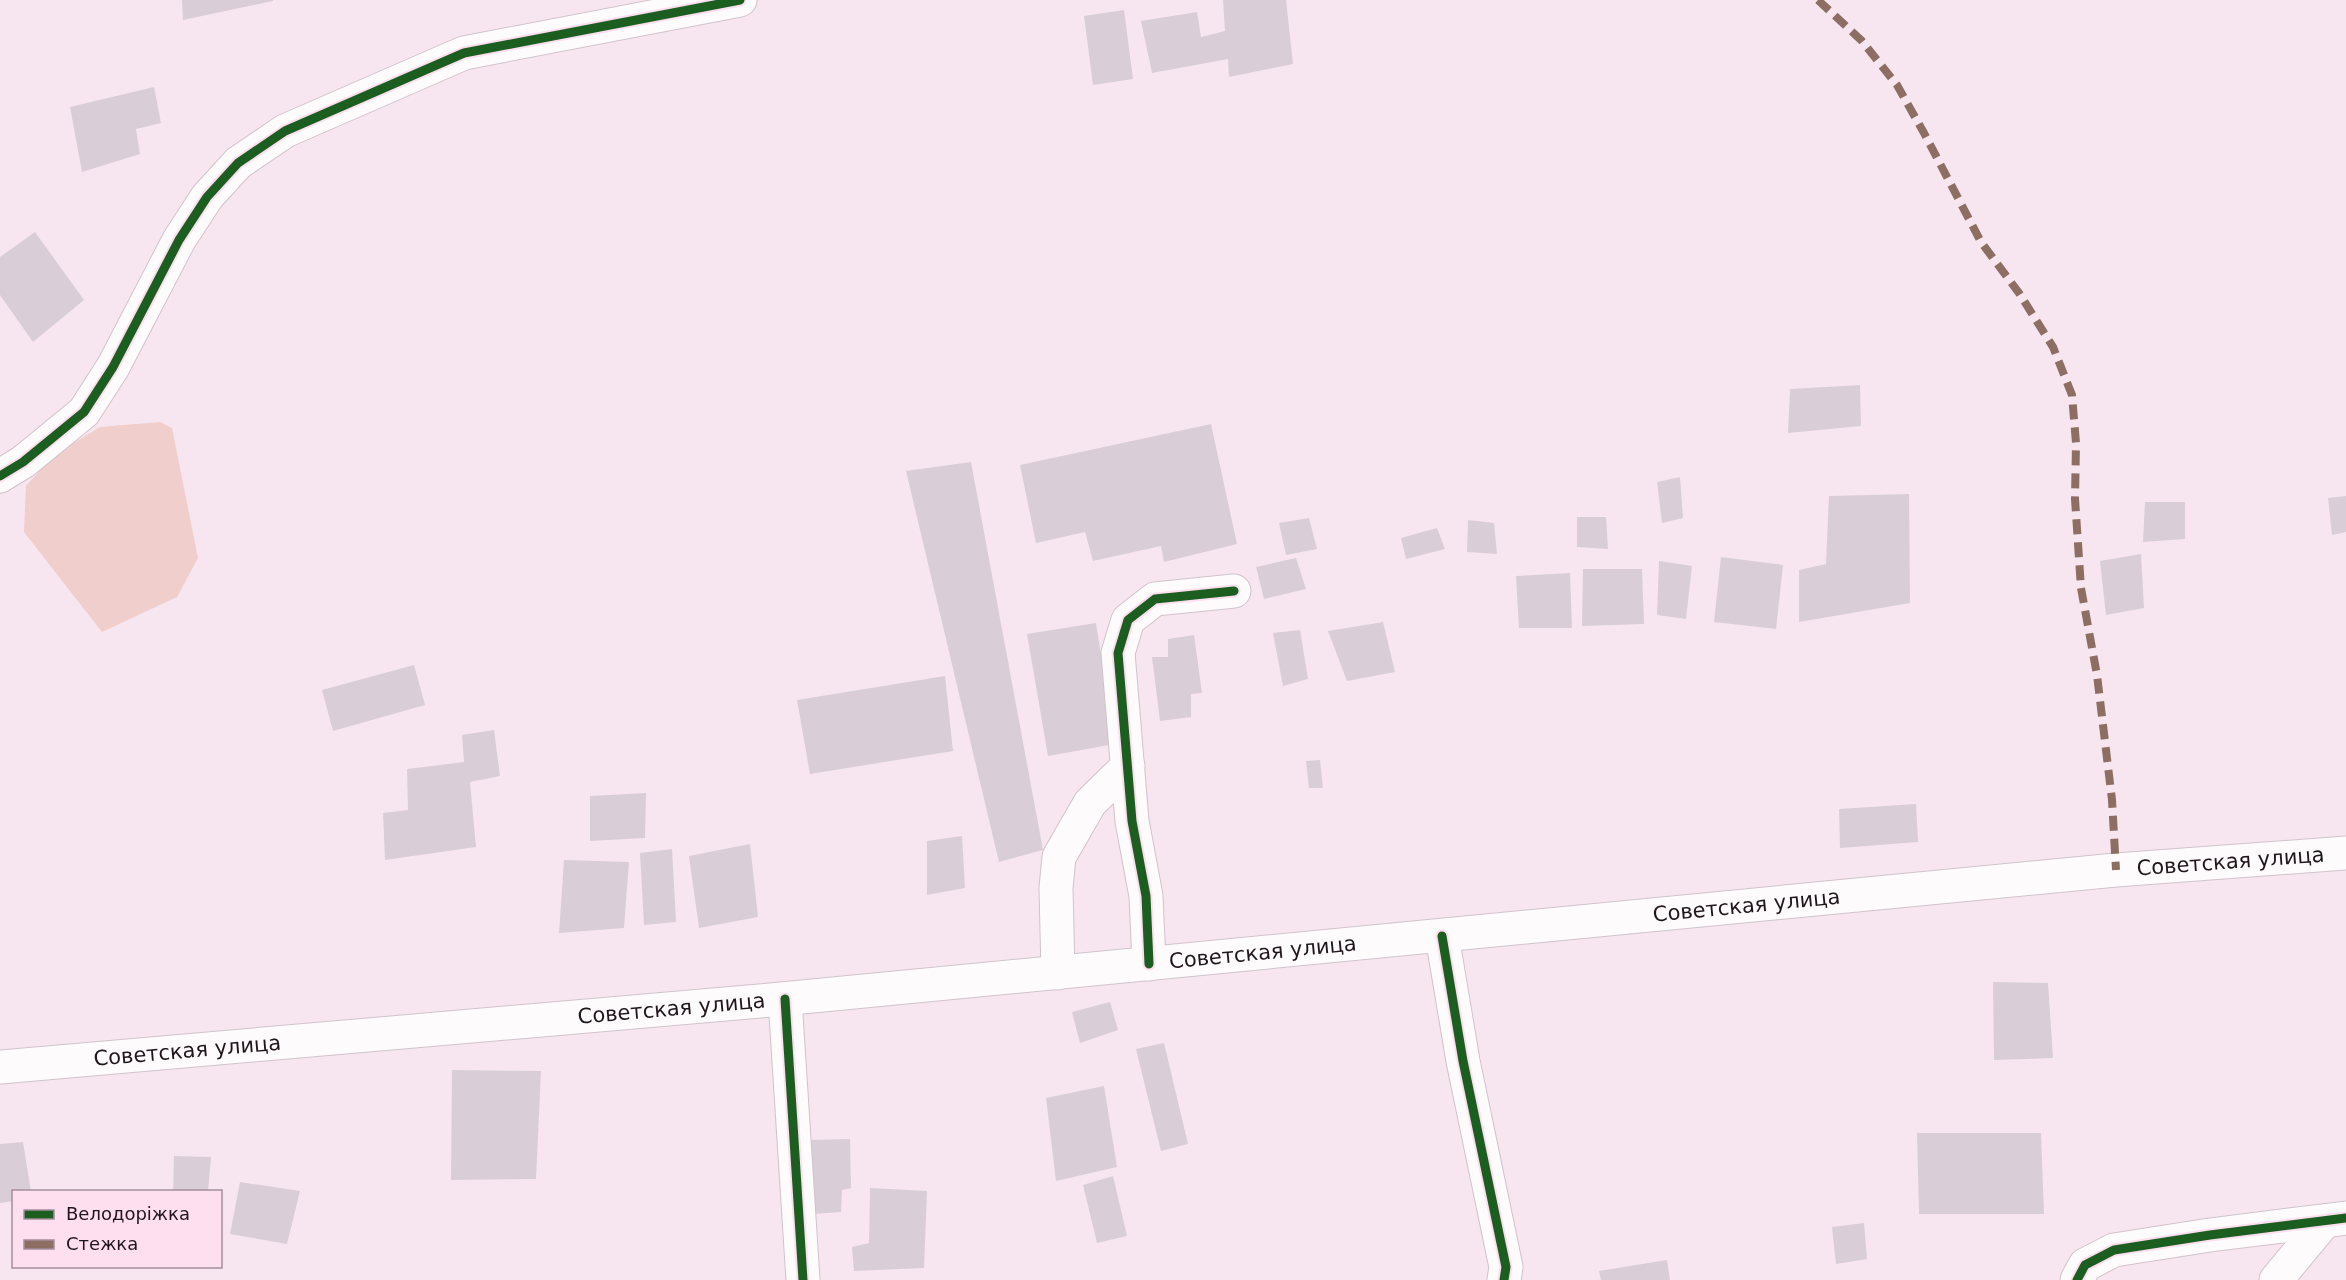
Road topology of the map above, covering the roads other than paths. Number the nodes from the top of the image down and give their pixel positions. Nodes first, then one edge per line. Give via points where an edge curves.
1 (740, 0) edge
2 (0, 476) edge
3 (1234, 591) dead end
4 (1128, 766) junction
5 (2346, 852) edge
6 (1442, 936) junction
7 (1149, 964) junction
8 (1058, 973) junction
9 (785, 999) junction
10 (0, 1066) edge
11 (2336, 1220) edge
12 (803, 1280) edge
13 (1504, 1280) edge
14 (2077, 1280) edge
15 (2276, 1280) edge
16 (2305, 1280) edge

1 - 2 street via 464,53 285,131 238,163 207,197 84,412
3 - 4 street via 1155,598 1128,620 1118,653
4 - 7 street via 1132,821 1146,896
4 - 8 street via 1090,803 1059,857
5 - 6 street, Советская улица via 2104,871
6 - 7 street, Советская улица
6 - 13 street via 1463,1061 1506,1267
7 - 8 street, Советская улица
8 - 9 street, Советская улица
9 - 10 street, Советская улица
9 - 12 street
11 - 14 street via 2114,1250 2085,1265
11 - 15 street
11 - 16 street via 2305,1264

